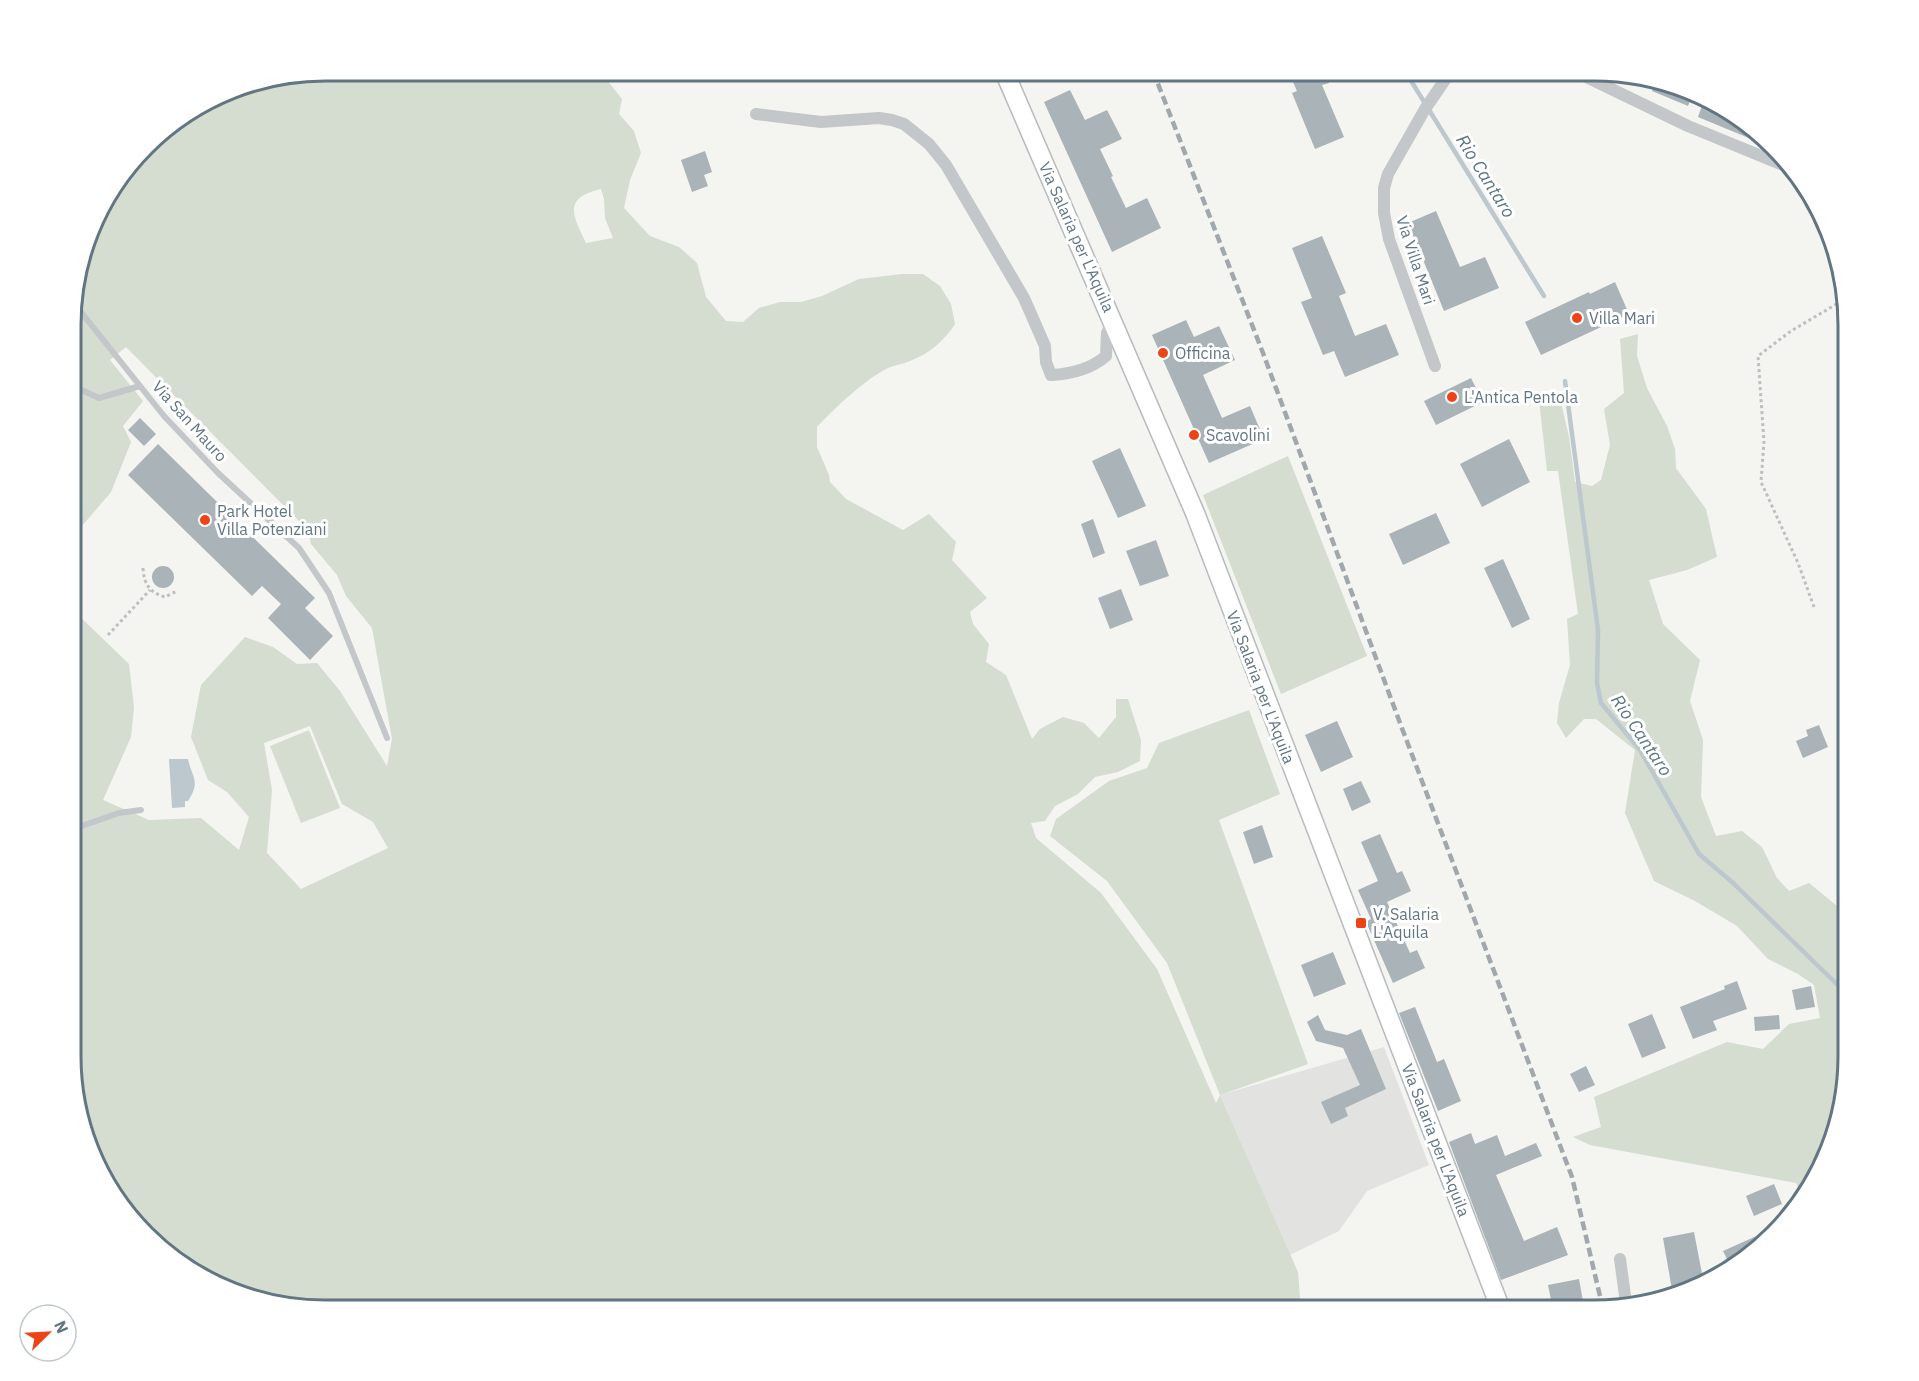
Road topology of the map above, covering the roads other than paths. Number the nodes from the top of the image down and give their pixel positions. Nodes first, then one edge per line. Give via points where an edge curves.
1 (1008, 81) edge
2 (1445, 81) edge
3 (1595, 81) edge
4 (756, 114) dead end
5 (1775, 161) edge
6 (82, 313) edge
7 (1113, 320) junction
8 (1435, 366) dead end
9 (140, 386) junction
10 (81, 390) edge
11 (387, 738) dead end
12 (141, 810) dead end
13 (81, 826) edge
14 (1620, 1259) dead end
15 (1625, 1298) edge
16 (1497, 1300) edge

1 - 7 main road, Via Salaria per L'Aquila
2 - 8 street, Via Villa Mari via 1388,174 1384,188 1389,239
3 - 5 street via 1688,126
4 - 7 street via 821,122 886,119 904,124 929,144 946,165 1024,298 1045,346 1051,375 1091,366 1106,356 1107,333
6 - 9 lane, Via San Mauro
7 - 16 main road, Via Salaria per L'Aquila via 1195,513
9 - 10 lane via 99,398
9 - 11 lane, Via San Mauro via 218,473 299,548 329,592
12 - 13 lane
14 - 15 street

